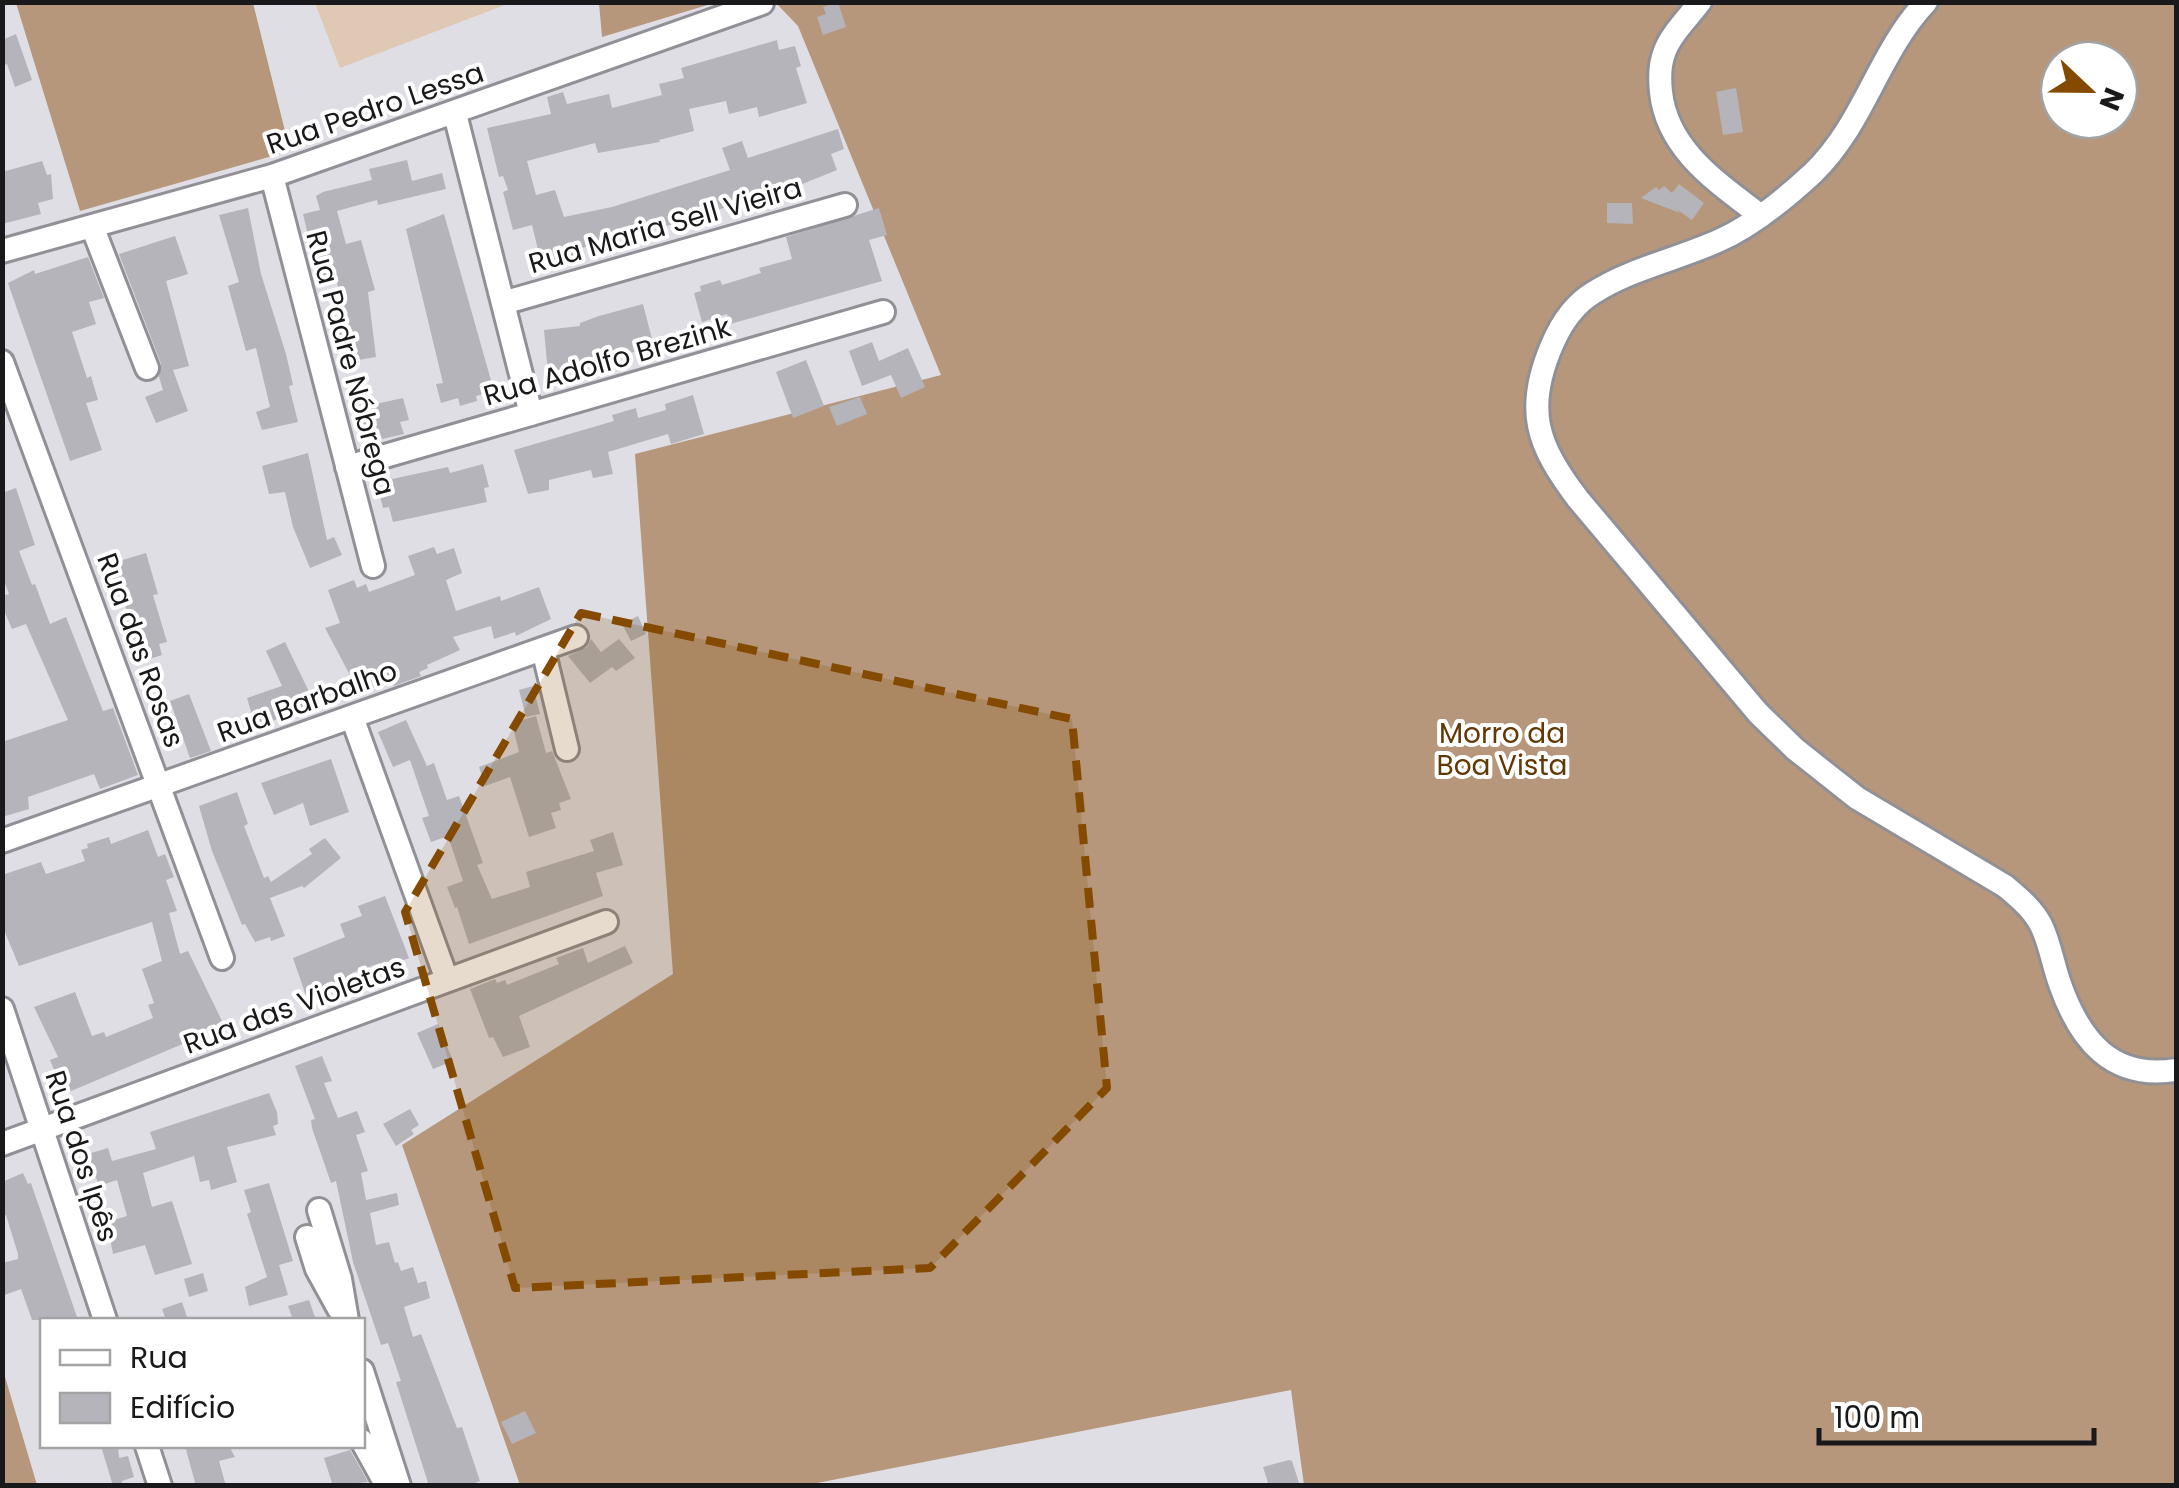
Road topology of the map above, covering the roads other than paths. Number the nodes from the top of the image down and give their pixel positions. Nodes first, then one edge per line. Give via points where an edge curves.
1 (1700, 2) edge
2 (1926, 2) edge
3 (762, 3) edge
4 (455, 114) junction
5 (272, 176) junction
6 (845, 205) dead end
7 (1760, 216) junction
8 (92, 226) junction
9 (2, 251) edge
10 (503, 303) junction
11 (883, 312) dead end
12 (2, 362) edge
13 (147, 368) dead end
14 (531, 414) junction
15 (347, 468) junction
16 (373, 566) dead end
17 (576, 637) dead end
18 (543, 649) junction
19 (352, 717) junction
20 (567, 749) dead end
21 (159, 786) junction
22 (2, 841) edge
23 (606, 922) dead end
24 (222, 958) dead end
25 (447, 980) junction
26 (2, 1009) edge
27 (2176, 1070) edge
28 (42, 1130) junction
29 (2, 1144) edge
30 (318, 1210) dead end
31 (307, 1237) dead end
32 (105, 1318) edge
33 (346, 1318) edge
34 (347, 1318) edge
35 (365, 1379) edge
36 (365, 1446) edge
37 (148, 1448) edge
38 (160, 1486) edge
39 (387, 1486) edge
40 (399, 1486) edge

1 - 7 street via 1669,41 1659,69 1662,106 1694,161
2 - 7 street via 1899,36 1842,141
3 - 4 street, Rua Pedro Lessa
4 - 5 street, Rua Pedro Lessa
4 - 10 street
5 - 8 street, Rua Pedro Lessa
5 - 15 street, Rua Padre Nóbrega
6 - 10 street, Rua Maria Sell Vieira
7 - 27 street via 1719,241 1616,280 1568,314 1537,389 1540,439 1554,468 1795,749 1857,798 2022,899 2040,923 2072,1012 2108,1059 2131,1071
8 - 9 street, Rua Pedro Lessa
8 - 13 street
10 - 14 street
11 - 14 street, Rua Adolfo Brezink
12 - 21 street, Rua das Rosas
14 - 15 street, Rua Adolfo Brezink
15 - 16 street, Rua Padre Nóbrega
17 - 18 street, Rua Barbalho
18 - 19 street, Rua Barbalho
18 - 20 street
19 - 21 street, Rua Barbalho
19 - 25 street
21 - 22 street, Rua Barbalho
21 - 24 street, Rua das Rosas
23 - 25 street, Rua das Violetas
25 - 28 street, Rua das Violetas
26 - 28 street, Rua dos Ipês
28 - 29 street, Rua das Violetas
28 - 32 street, Rua dos Ipês
30 - 34 street
31 - 33 street
35 - 40 street
36 - 39 street
37 - 38 street

